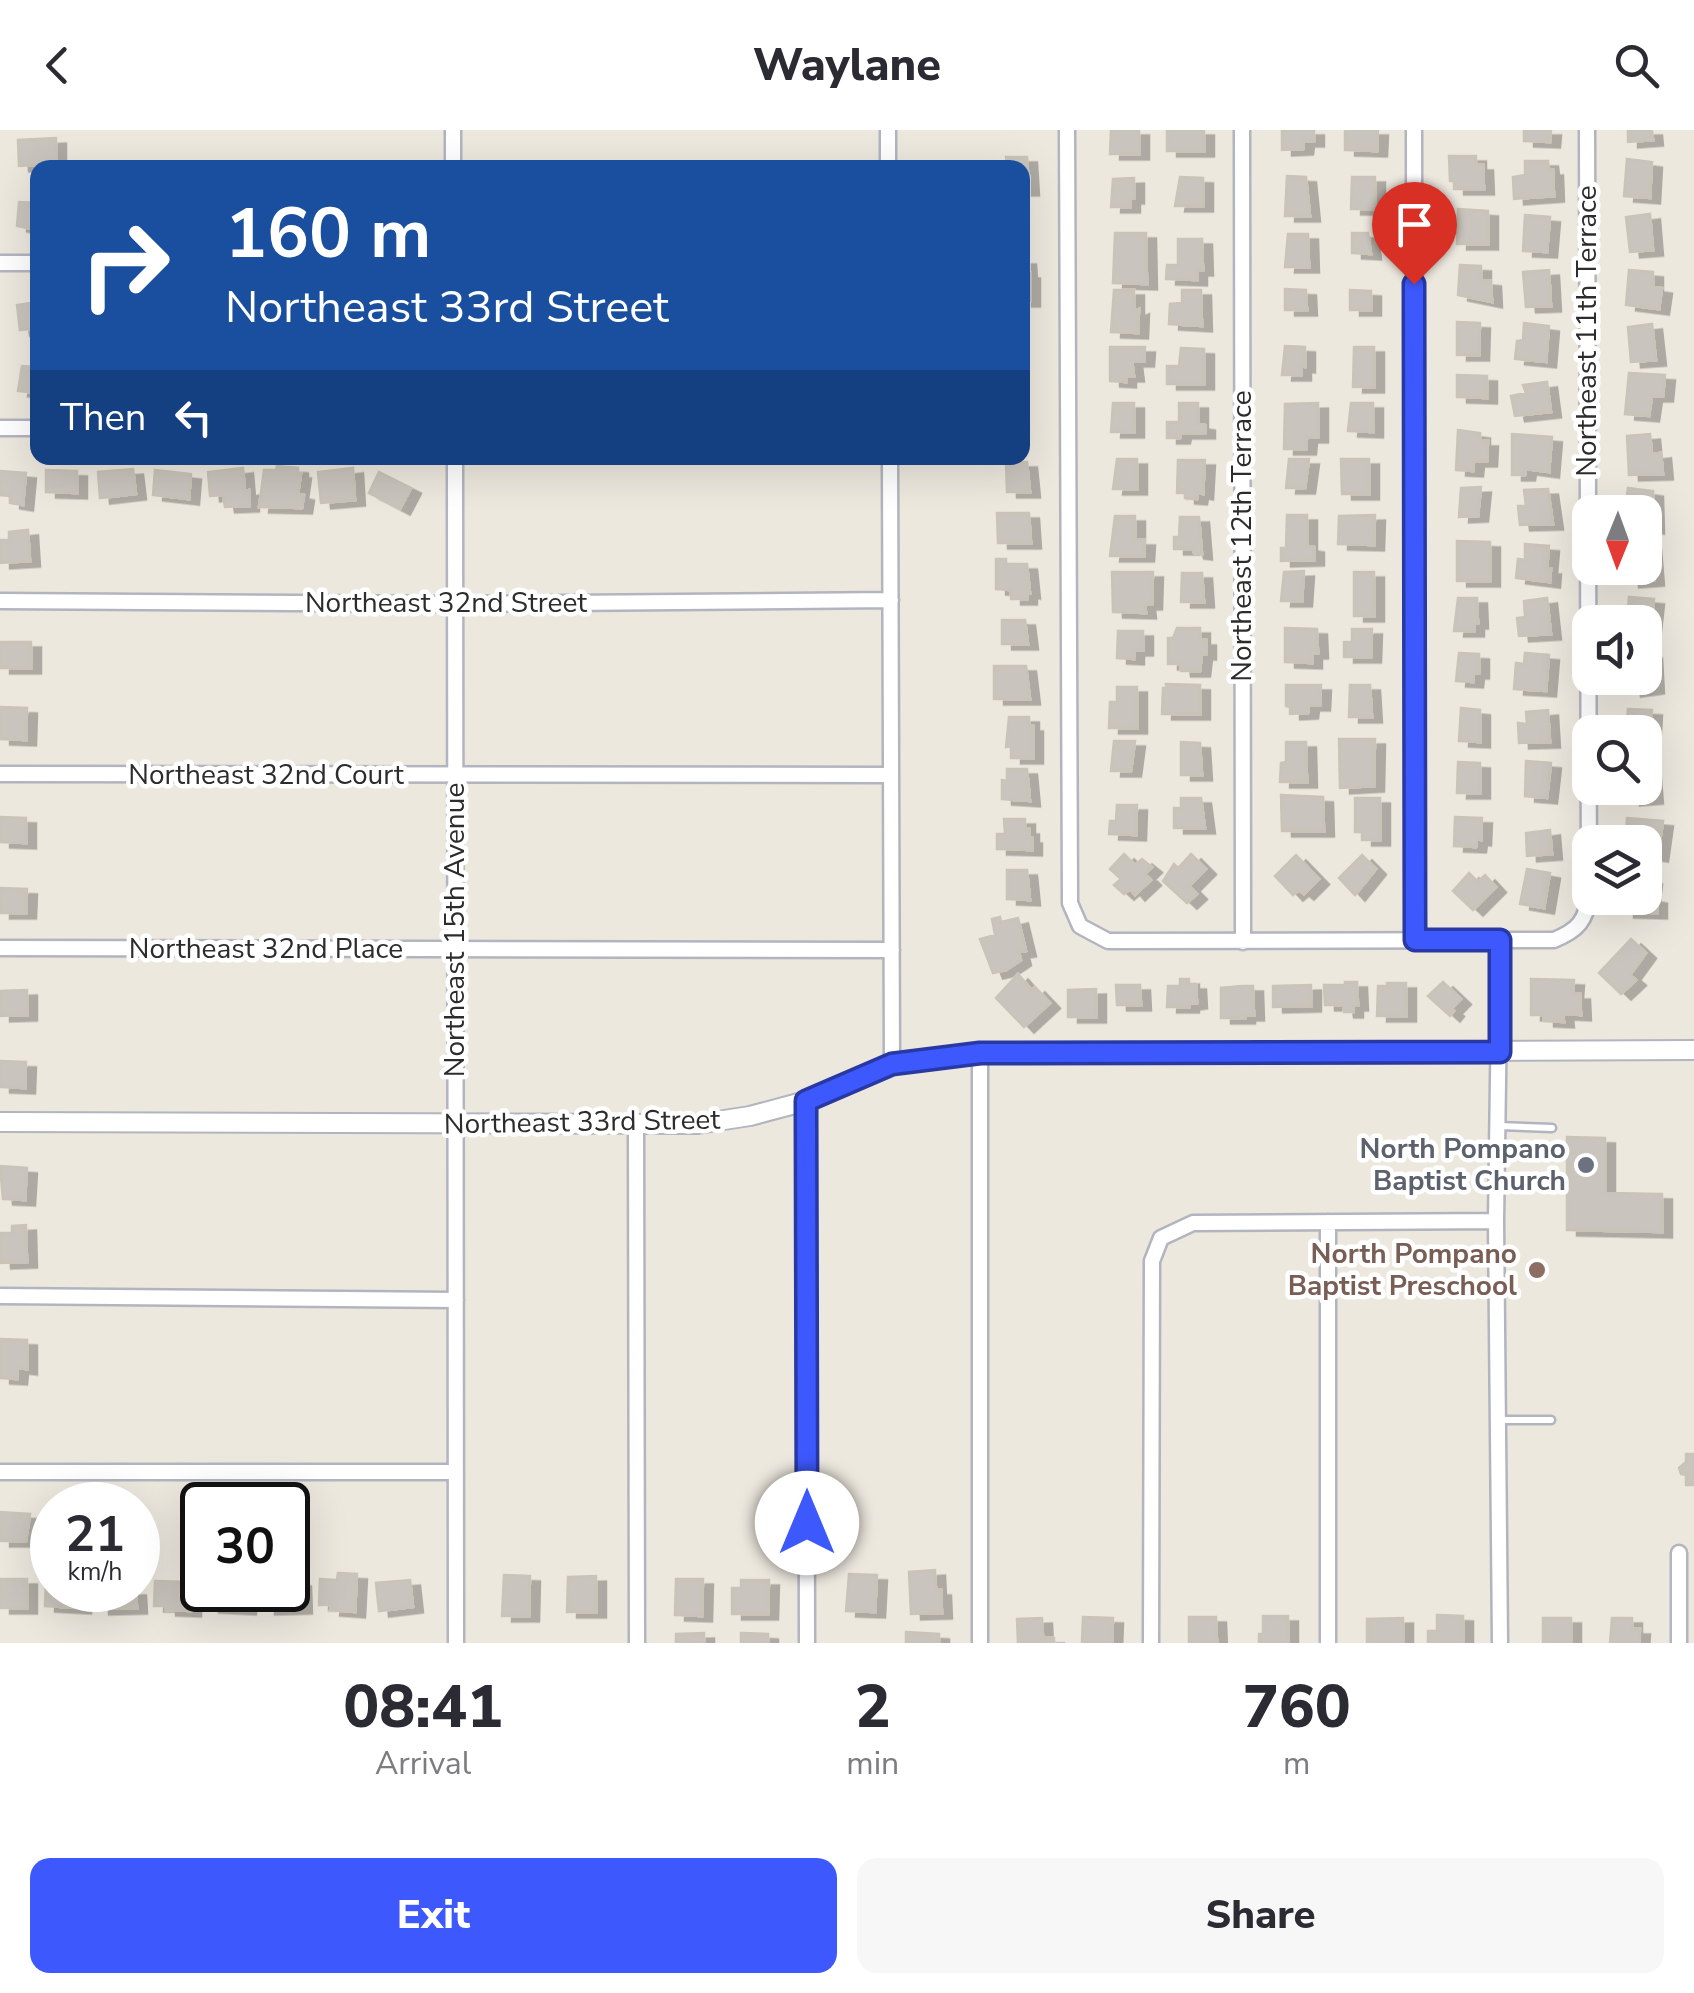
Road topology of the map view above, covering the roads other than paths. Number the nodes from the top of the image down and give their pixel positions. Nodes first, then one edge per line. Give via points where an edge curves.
1 (453, 130) edge
2 (888, 130) edge
3 (1067, 130) edge
4 (1242, 130) edge
5 (1414, 130) edge
6 (1586, 130) edge
7 (453, 160) edge
8 (888, 160) edge
9 (0, 263) edge
10 (30, 263) edge
11 (0, 428) edge
12 (30, 428) edge
13 (454, 465) edge
14 (890, 465) edge
15 (891, 600) junction
16 (0, 601) edge
17 (454, 604) junction
18 (0, 774) edge
19 (892, 775) junction
20 (454, 776) junction
21 (1415, 940) junction
22 (1500, 940) junction
23 (1243, 942) junction
24 (0, 948) edge
25 (456, 950) junction
26 (892, 950) junction
27 (1694, 1050) edge
28 (1500, 1052) junction
29 (980, 1053) junction
30 (892, 1064) junction
31 (806, 1101) junction
32 (0, 1122) edge
33 (636, 1125) junction
34 (455, 1126) junction
35 (1498, 1126) junction
36 (1552, 1128) dead end
37 (1496, 1220) junction
38 (1328, 1222) junction
39 (0, 1296) edge
40 (456, 1300) junction
41 (1498, 1420) junction
42 (1551, 1420) dead end
43 (0, 1472) edge
44 (456, 1472) junction
45 (1679, 1553) dead end
46 (456, 1643) edge
47 (637, 1643) edge
48 (807, 1643) edge
49 (980, 1643) edge
50 (1150, 1643) edge
51 (1328, 1643) edge
52 (1500, 1643) edge
53 (1679, 1643) edge

1 - 7 street
2 - 8 street
3 - 23 street via 1070,903 1080,926 1108,941
4 - 23 street, Northeast 12th Terrace
5 - 21 street
6 - 22 street, Northeast 11th Terrace via 1589,896 1586,918 1574,932 1554,940
9 - 10 street
11 - 12 street
13 - 17 street, Northeast 15th Avenue
14 - 15 street
15 - 17 street, Northeast 32nd Street
15 - 19 street
16 - 17 street, Northeast 32nd Street
17 - 20 street, Northeast 15th Avenue
18 - 20 street, Northeast 32nd Court
19 - 20 street, Northeast 32nd Court
19 - 26 street
20 - 25 street, Northeast 15th Avenue
21 - 22 street
21 - 23 street
22 - 28 street
24 - 25 street, Northeast 32nd Place
25 - 26 street, Northeast 32nd Place
25 - 34 street, Northeast 15th Avenue
26 - 30 street
27 - 28 street, Northeast 33rd Street
28 - 29 street, Northeast 33rd Street
28 - 35 street
29 - 30 street, Northeast 33rd Street
29 - 49 street
30 - 31 street, Northeast 33rd Street
31 - 33 street, Northeast 33rd Street via 698,1124
31 - 48 street
32 - 34 street, Northeast 33rd Street
33 - 34 street, Northeast 33rd Street
33 - 47 street
34 - 40 street, Northeast 15th Avenue
35 - 36 lane
35 - 37 street
37 - 38 street
37 - 41 street
38 - 50 street via 1193,1223 1162,1238 1152,1261
38 - 51 street
39 - 40 street
40 - 44 street, Northeast 15th Avenue
41 - 42 lane
41 - 52 street
43 - 44 street
44 - 46 street, Northeast 15th Avenue
45 - 53 street

